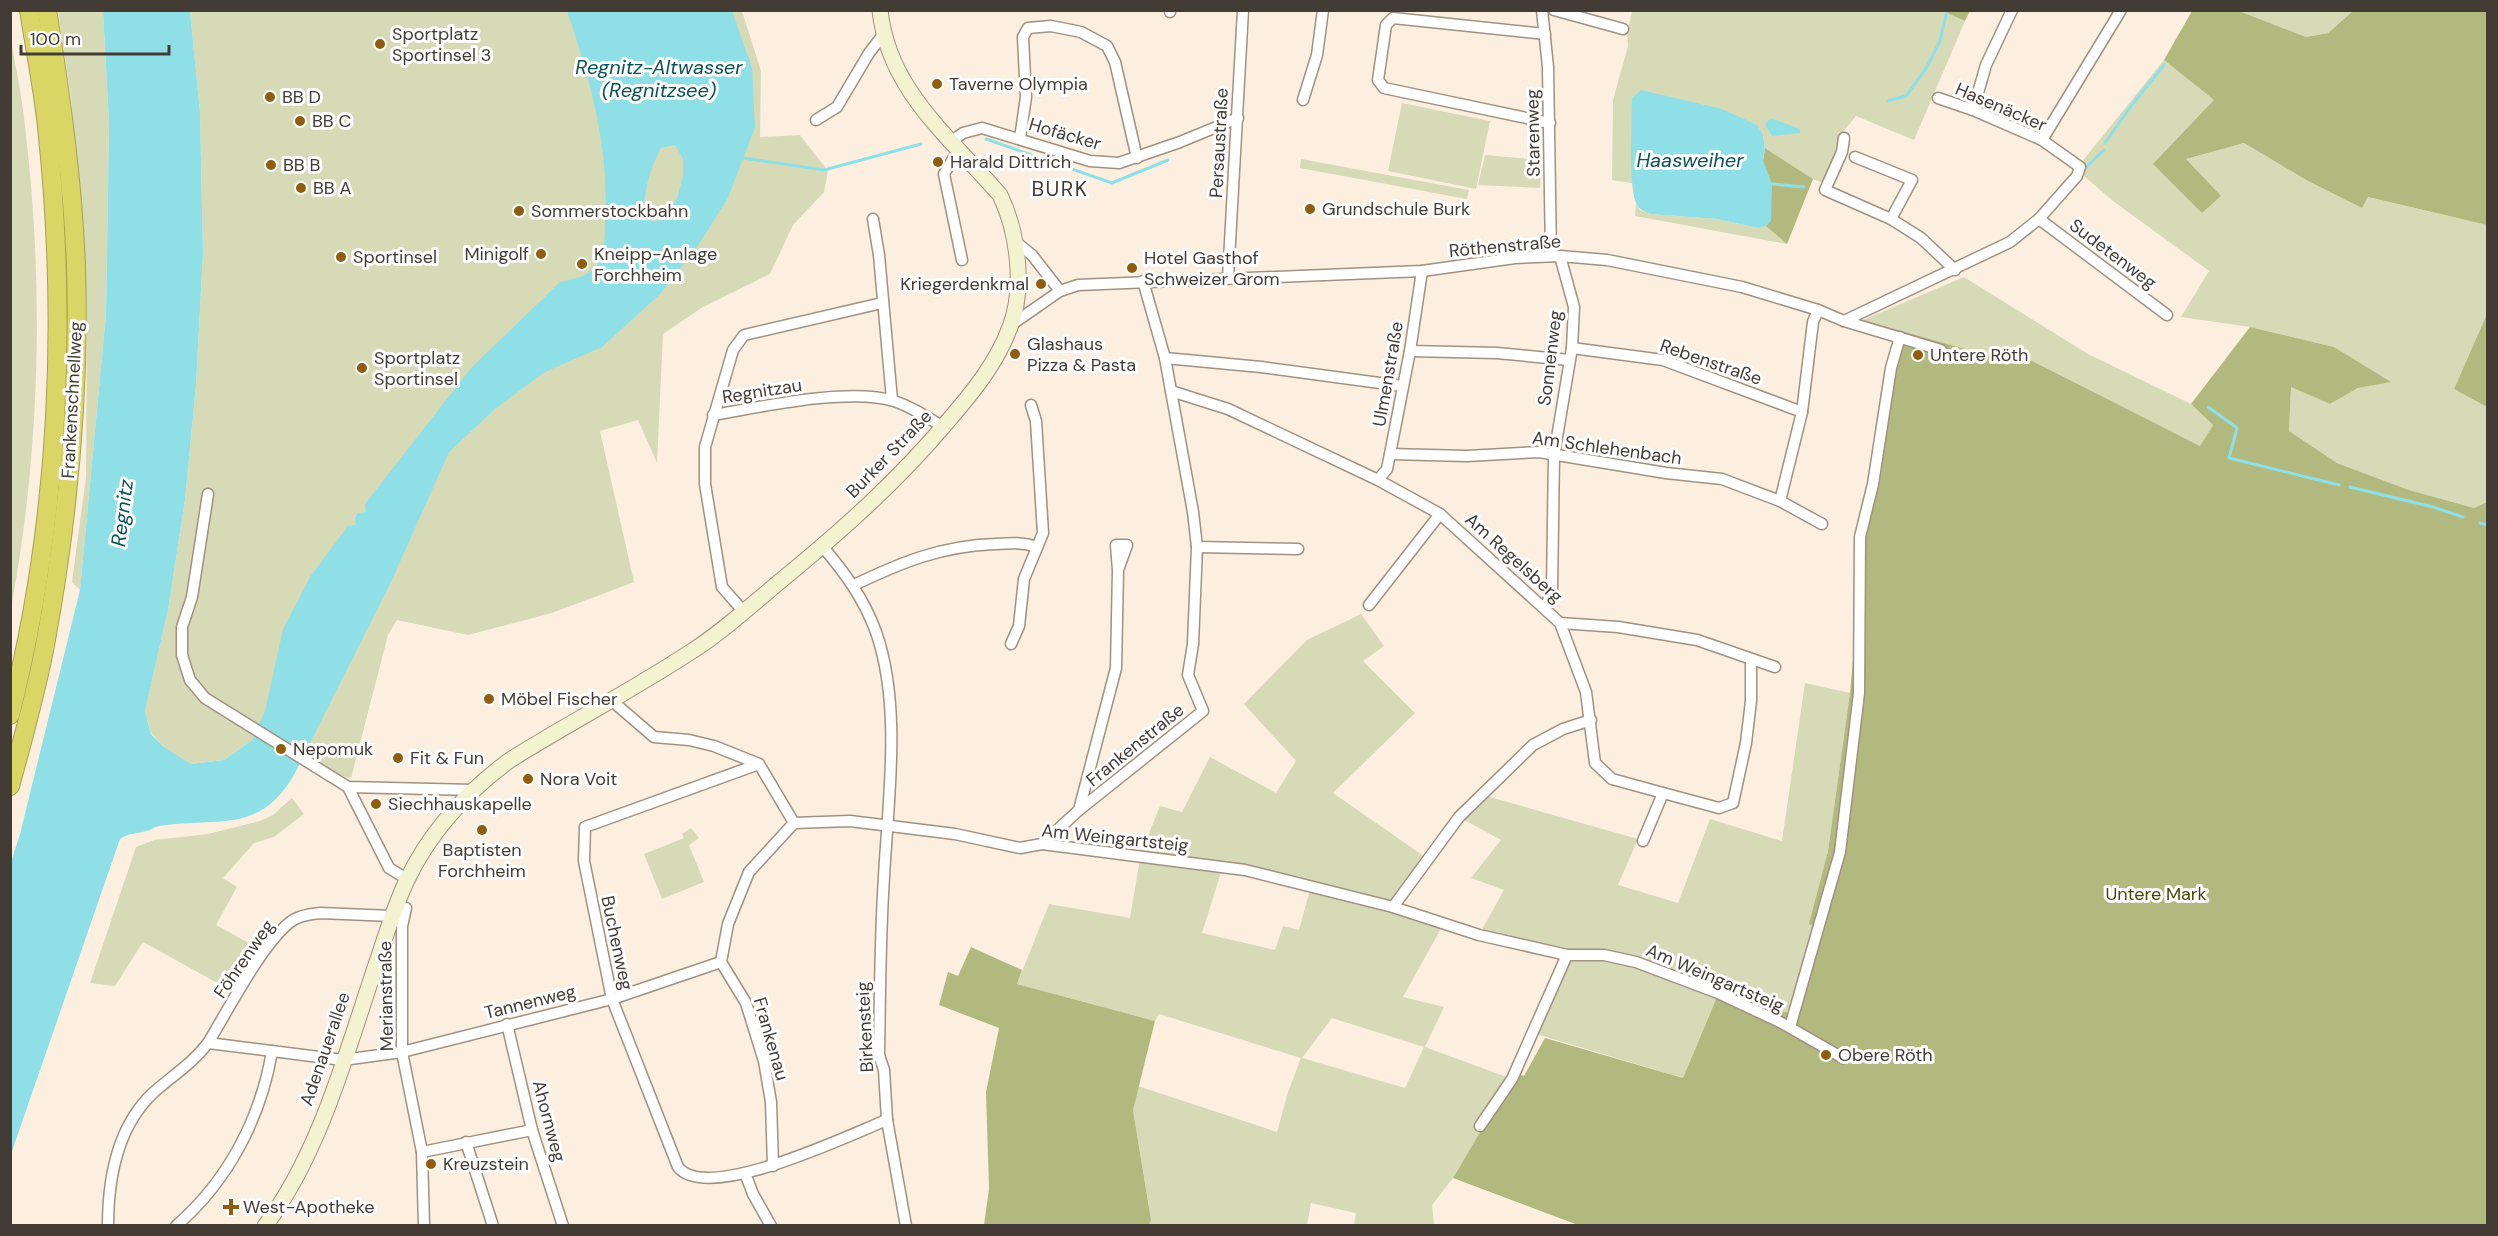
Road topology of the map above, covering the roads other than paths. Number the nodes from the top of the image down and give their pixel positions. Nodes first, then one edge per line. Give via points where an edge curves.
1 (29, 10) edge
2 (46, 10) edge
3 (880, 10) edge
4 (1243, 10) edge
5 (1323, 10) edge
6 (1542, 10) edge
7 (1554, 10) edge
8 (2012, 10) edge
9 (2121, 10) edge
10 (1623, 29) dead end
11 (1545, 34) junction
12 (883, 36) junction
13 (1938, 98) dead end
14 (1304, 100) dead end
15 (1972, 110) junction
16 (1238, 118) junction
17 (816, 120) dead end
18 (1550, 123) junction
19 (1020, 138) junction
20 (1844, 138) dead end
21 (2042, 140) junction
22 (956, 145) junction
23 (1855, 157) dead end
24 (1137, 158) junction
25 (2080, 167) joint
26 (873, 219) dead end
27 (1891, 219) junction
28 (2039, 219) junction
29 (1017, 243) junction
30 (1555, 256) junction
31 (962, 260) dead end
32 (1955, 270) junction
33 (1422, 271) junction
34 (1228, 278) junction
35 (1143, 282) junction
36 (1060, 291) junction
37 (882, 303) junction
38 (1818, 310) junction
39 (2167, 315) dead end
40 (1844, 321) junction
41 (1011, 325) junction
42 (1900, 337) junction
43 (1572, 348) junction
44 (1941, 350) dead end
45 (1410, 351) junction
46 (1165, 358) junction
47 (1569, 360) junction
48 (1402, 386) junction
49 (1171, 391) junction
50 (892, 400) junction
51 (1031, 405) dead end
52 (1802, 412) junction
53 (713, 415) junction
54 (943, 427) junction
55 (1390, 454) junction
56 (1554, 455) junction
57 (1378, 480) junction
58 (208, 494) dead end
59 (1780, 501) junction
60 (1440, 514) junction
61 (1822, 524) dead end
62 (823, 547) junction
63 (1036, 547) junction
64 (1197, 547) junction
65 (1298, 549) dead end
66 (1118, 570) dead end
67 (854, 585) junction
68 (1369, 605) dead end
69 (1545, 608) junction
70 (744, 612) junction
71 (1560, 623) junction
72 (1011, 644) dead end
73 (1751, 659) junction
74 (1775, 667) dead end
75 (611, 700) junction
76 (10, 715) edge
77 (1591, 720) junction
78 (759, 764) junction
79 (10, 786) edge
80 (348, 787) junction
81 (473, 790) junction
82 (1663, 793) junction
83 (1079, 810) junction
84 (794, 823) junction
85 (887, 825) junction
86 (1643, 842) dead end
87 (1042, 844) junction
88 (407, 879) junction
89 (1393, 907) junction
90 (399, 912) junction
91 (1567, 955) junction
92 (721, 962) junction
93 (612, 999) junction
94 (507, 1024) junction
95 (1790, 1028) junction
96 (208, 1043) junction
97 (272, 1051) junction
98 (402, 1052) junction
99 (1843, 1058) dead end
100 (343, 1060) junction
101 (886, 1120) junction
102 (1480, 1126) dead end
103 (532, 1130) junction
104 (466, 1142) junction
105 (422, 1152) junction
106 (773, 1166) junction
107 (745, 1173) junction
108 (108, 1226) edge
109 (176, 1226) edge
110 (265, 1226) edge
111 (424, 1226) edge
112 (492, 1226) edge
113 (563, 1226) edge
114 (771, 1226) edge
115 (906, 1226) edge

1 - 76 highway, Frankenschnellweg via 47,125 54,204 58,373 37,596
2 - 79 highway, Frankenschnellweg via 65,128 72,203 76,381 54,596 33,702
3 - 12 main road, Burker Straße
4 - 16 street, Persaustraße
5 - 14 street via 1317,55
6 - 11 street, Starenweg
7 - 10 street
8 - 15 street via 1986,65
9 - 21 street
11 - 18 street, Starenweg
11 - 18 street via 1393,18 1386,25 1378,80 1384,88
12 - 17 street via 837,107
12 - 22 main road, Burker Straße via 909,91
13 - 15 street, Hasenäcker
15 - 21 street, Hasenäcker
16 - 24 street, Hofäcker
16 - 34 street, Persaustraße
18 - 30 street, Starenweg
19 - 22 street, Hofäcker via 982,128 963,133
19 - 24 street, Hofäcker via 1090,161 1108,164
19 - 24 street via 1026,97 1023,37 1028,28 1051,26 1081,32 1107,46 1115,62
20 - 27 street via 1825,190
21 - 25 street, Hasenäcker
22 - 29 main road, Burker Straße via 1000,195
22 - 31 street via 944,174
23 - 27 street via 1912,180
25 - 28 street, Sudetenweg via 2077,176
26 - 37 street
27 - 32 street via 1921,238
28 - 32 street, Sudetenweg via 2010,242
28 - 39 street, Sudetenweg
29 - 36 street via 1032,255
29 - 41 main road, Burker Straße via 1016,299
30 - 33 street, Röthenstraße
30 - 38 street, Röthenstraße via 1607,260 1699,277
30 - 43 street, Sonnenweg via 1574,307
32 - 40 street, Sudetenweg
33 - 34 street, Röthenstraße
33 - 45 street, Ulmenstraße
34 - 35 street, Röthenstraße
35 - 36 street, Röthenstraße via 1078,285
35 - 46 street, Frankenstraße
36 - 41 street, Röthenstraße
37 - 50 street
37 - 53 street via 744,335 733,350
38 - 40 street, Röthenstraße
38 - 52 street via 1813,322
40 - 42 street, Röthenstraße
41 - 54 main road, Burker Straße via 976,389
42 - 44 street, Röthenstraße
42 - 95 street via 1860,537 1859,693 1840,852
43 - 47 street, Sonnenweg
43 - 52 street, Rebenstraße via 1663,360
45 - 47 street
45 - 48 street, Ulmenstraße
46 - 48 street
46 - 49 street, Frankenstraße
47 - 56 street, Sonnenweg
48 - 55 street, Ulmenstraße
49 - 57 street, Am Regelsberg via 1228,409
49 - 64 street, Frankenstraße
50 - 53 street, Regnitzau via 848,396
50 - 54 street, Regnitzau
51 - 63 street via 1036,421 1043,533
52 - 59 street
53 - 70 street, Regnitzau via 705,447 705,484 722,587
54 - 62 main road, Burker Straße via 888,487
55 - 56 street, Am Schlehenbach
55 - 57 street, Ulmenstraße via 1387,469
56 - 59 street, Am Schlehenbach via 1722,479
56 - 69 street, Sonnenweg via 1552,590
57 - 60 street, Am Regelsberg
58 - 80 street via 192,597 182,627 182,656 190,680 205,698
59 - 61 street, Am Schlehenbach
60 - 68 street, Am Regelsberg
60 - 69 street, Am Regelsberg
62 - 67 street, Birkensteig
62 - 70 main road, Burker Straße
63 - 67 street via 1026,543 965,545 905,561
63 - 72 street via 1024,579 1019,626
64 - 65 street
64 - 83 street, Frankenstraße via 1188,675 1203,711
66 - 83 street via 1116,668
67 - 85 street, Birkensteig via 876,632 885,674 891,720
69 - 71 street, Am Regelsberg
70 - 75 main road, Burker Straße via 690,652
71 - 73 street via 1618,627 1697,640
71 - 77 street, Am Regelsberg via 1586,692
73 - 74 street
73 - 82 street, Am Regelsberg via 1746,742 1733,803 1719,808
75 - 78 street via 654,737 714,746
75 - 81 main road, Burker Straße via 510,760
77 - 82 street, Am Regelsberg via 1595,763 1612,779
77 - 89 street via 1533,745 1459,817
78 - 84 street
78 - 93 street, Buchenweg via 585,827 584,861
80 - 81 street
80 - 88 street via 389,867
81 - 88 main road, Adenauerallee via 435,835
82 - 86 street
83 - 87 street, Frankenstraße
84 - 85 street, Am Weingartsteig via 850,821
84 - 92 street via 749,872 728,924
85 - 87 street, Am Weingartsteig via 1020,848
85 - 101 street, Birkensteig via 879,956 879,1055 884,1070
87 - 89 street, Am Weingartsteig via 1245,870
88 - 90 main road, Adenauerallee
89 - 91 street, Am Weingartsteig via 1479,935
90 - 96 street, Föhrenweg via 309,914 290,922 262,956
90 - 98 street, Merianstraße
90 - 100 main road, Adenauerallee
91 - 95 street, Am Weingartsteig via 1604,955 1636,962 1718,993
91 - 102 street via 1512,1078
92 - 93 street, Tannenweg
92 - 106 street, Frankenau via 746,1003 764,1061 771,1102
93 - 94 street, Tannenweg
93 - 107 street, Buchenweg via 683,1174 699,1179
94 - 98 street, Tannenweg
94 - 103 street, Ahornweg
95 - 99 street, Am Weingartsteig
96 - 97 street
96 - 108 street, Föhrenweg via 197,1058 137,1112 114,1159
97 - 100 street
97 - 109 street via 258,1107 236,1153 195,1209
98 - 100 street, Tannenweg
98 - 105 street, Merianstraße
100 - 110 main road, Adenauerallee via 317,1131
101 - 106 street
101 - 115 street, Birkensteig
103 - 104 street
103 - 113 street, Ahornweg
104 - 105 street
104 - 112 street
105 - 111 street, Merianstraße
106 - 107 street
107 - 114 street

